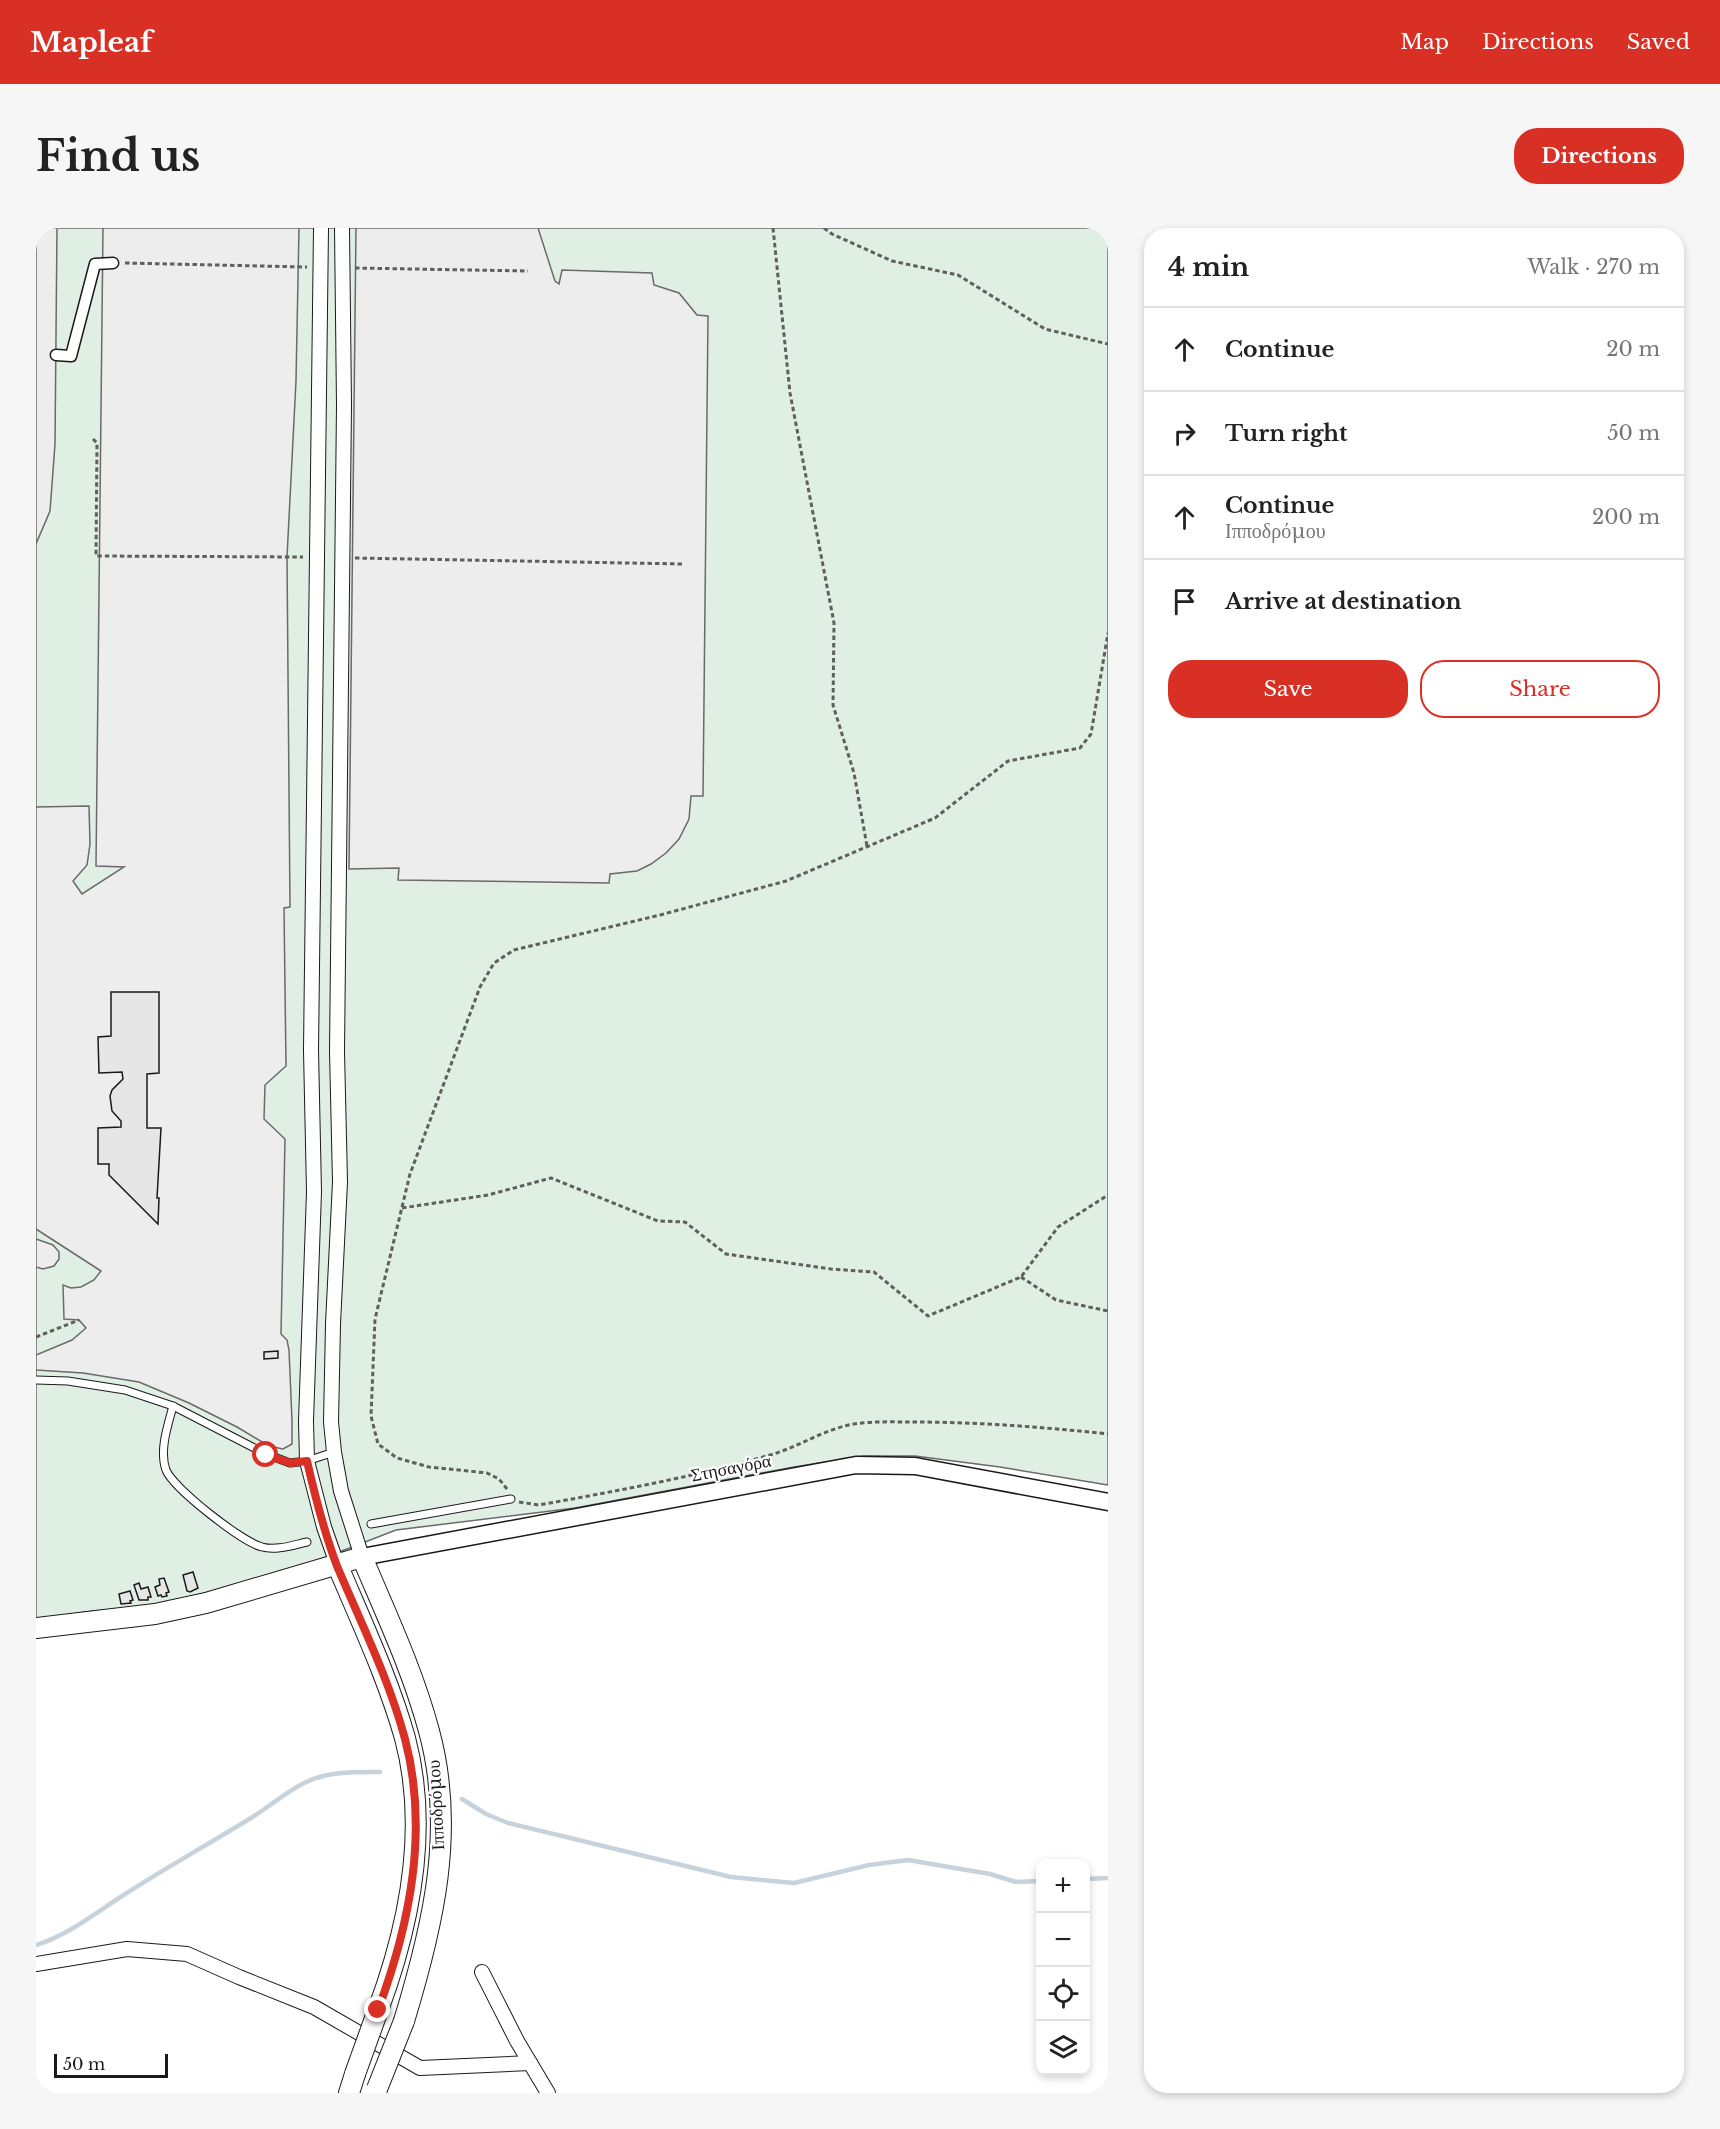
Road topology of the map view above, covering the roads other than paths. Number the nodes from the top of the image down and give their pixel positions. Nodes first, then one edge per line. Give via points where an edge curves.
1 (321, 228) edge
2 (342, 228) edge
3 (113, 262) dead end
4 (56, 355) dead end
5 (312, 1050) junction
6 (337, 1051) junction
7 (36, 1380) edge
8 (173, 1406) junction
9 (334, 1452) junction
10 (307, 1461) junction
11 (511, 1499) road end
12 (1108, 1502) edge
13 (371, 1524) dead end
14 (307, 1542) dead end
15 (362, 1557) junction
16 (337, 1564) junction
17 (36, 1628) edge
18 (36, 1964) edge
19 (482, 1972) dead end
20 (530, 2062) junction
21 (377, 2091) edge
22 (349, 2093) edge
23 (548, 2093) edge

1 - 5 street
2 - 6 street via 344,405
3 - 4 street via 95,264 71,356
5 - 6 street
5 - 10 street via 314,1192
6 - 9 street via 340,1182 333,1324
7 - 8 lane via 125,1390
8 - 10 lane via 266,1455 291,1463
8 - 14 lane via 163,1455 166,1471 178,1488 240,1537 261,1547
9 - 10 lane
9 - 15 street
10 - 16 street
11 - 13 lane
12 - 15 street, Στησαγόρα via 915,1466 856,1465
15 - 16 main road
15 - 21 main road, Ιπποδρόμου, bridge via 420,1700 430,1732 439,1795 440,1851 433,1914 404,2021
16 - 17 main road via 155,1614
16 - 22 main road, Ιπποδρόμου, bridge via 396,1707 414,1795 415,1850 406,1921 397,1958
18 - 20 street via 127,1949 187,1954 314,2007 420,2068
19 - 20 street
20 - 23 street

